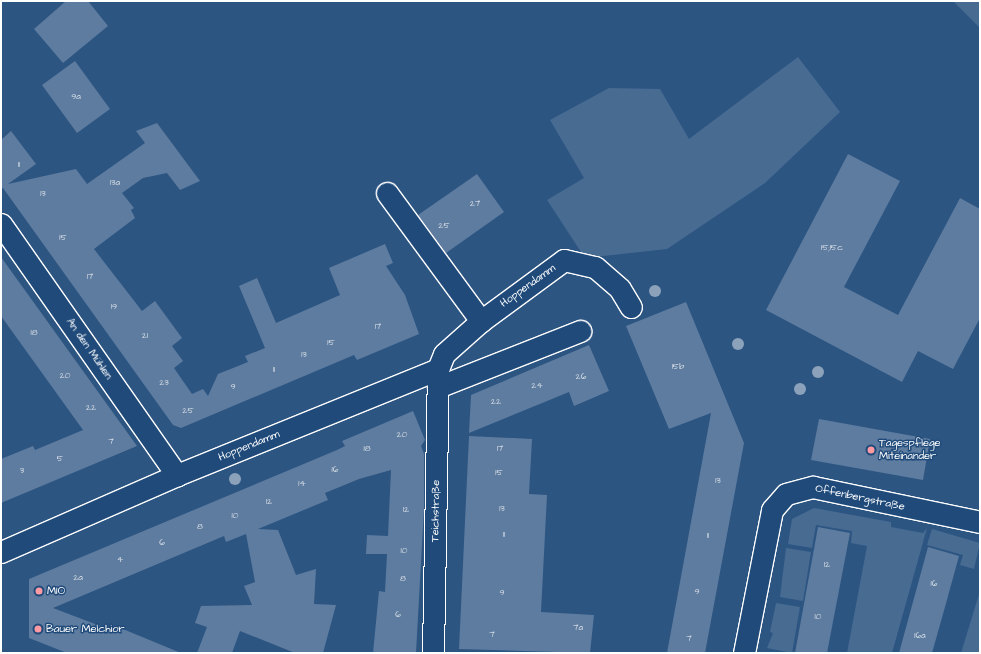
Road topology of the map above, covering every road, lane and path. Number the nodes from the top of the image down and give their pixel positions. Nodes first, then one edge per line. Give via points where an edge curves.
1 (387, 193) dead end
2 (1, 224) edge
3 (631, 307) dead end
4 (481, 321) junction
5 (580, 331) dead end
6 (438, 378) junction
7 (177, 475) junction
8 (980, 522) edge
9 (1, 552) edge
10 (433, 653) edge
11 (744, 653) edge

1 - 4 street
2 - 7 street, An den Mühlen
3 - 4 street, Hoppendamm via 616,284 595,267 564,260
4 - 6 street, Hoppendamm via 444,354
5 - 6 street, Hoppendamm
6 - 7 street, Hoppendamm
6 - 10 street, Teichstraße
7 - 9 street, Hoppendamm
8 - 11 street, Offenbergstraße via 813,488 786,494 772,510

